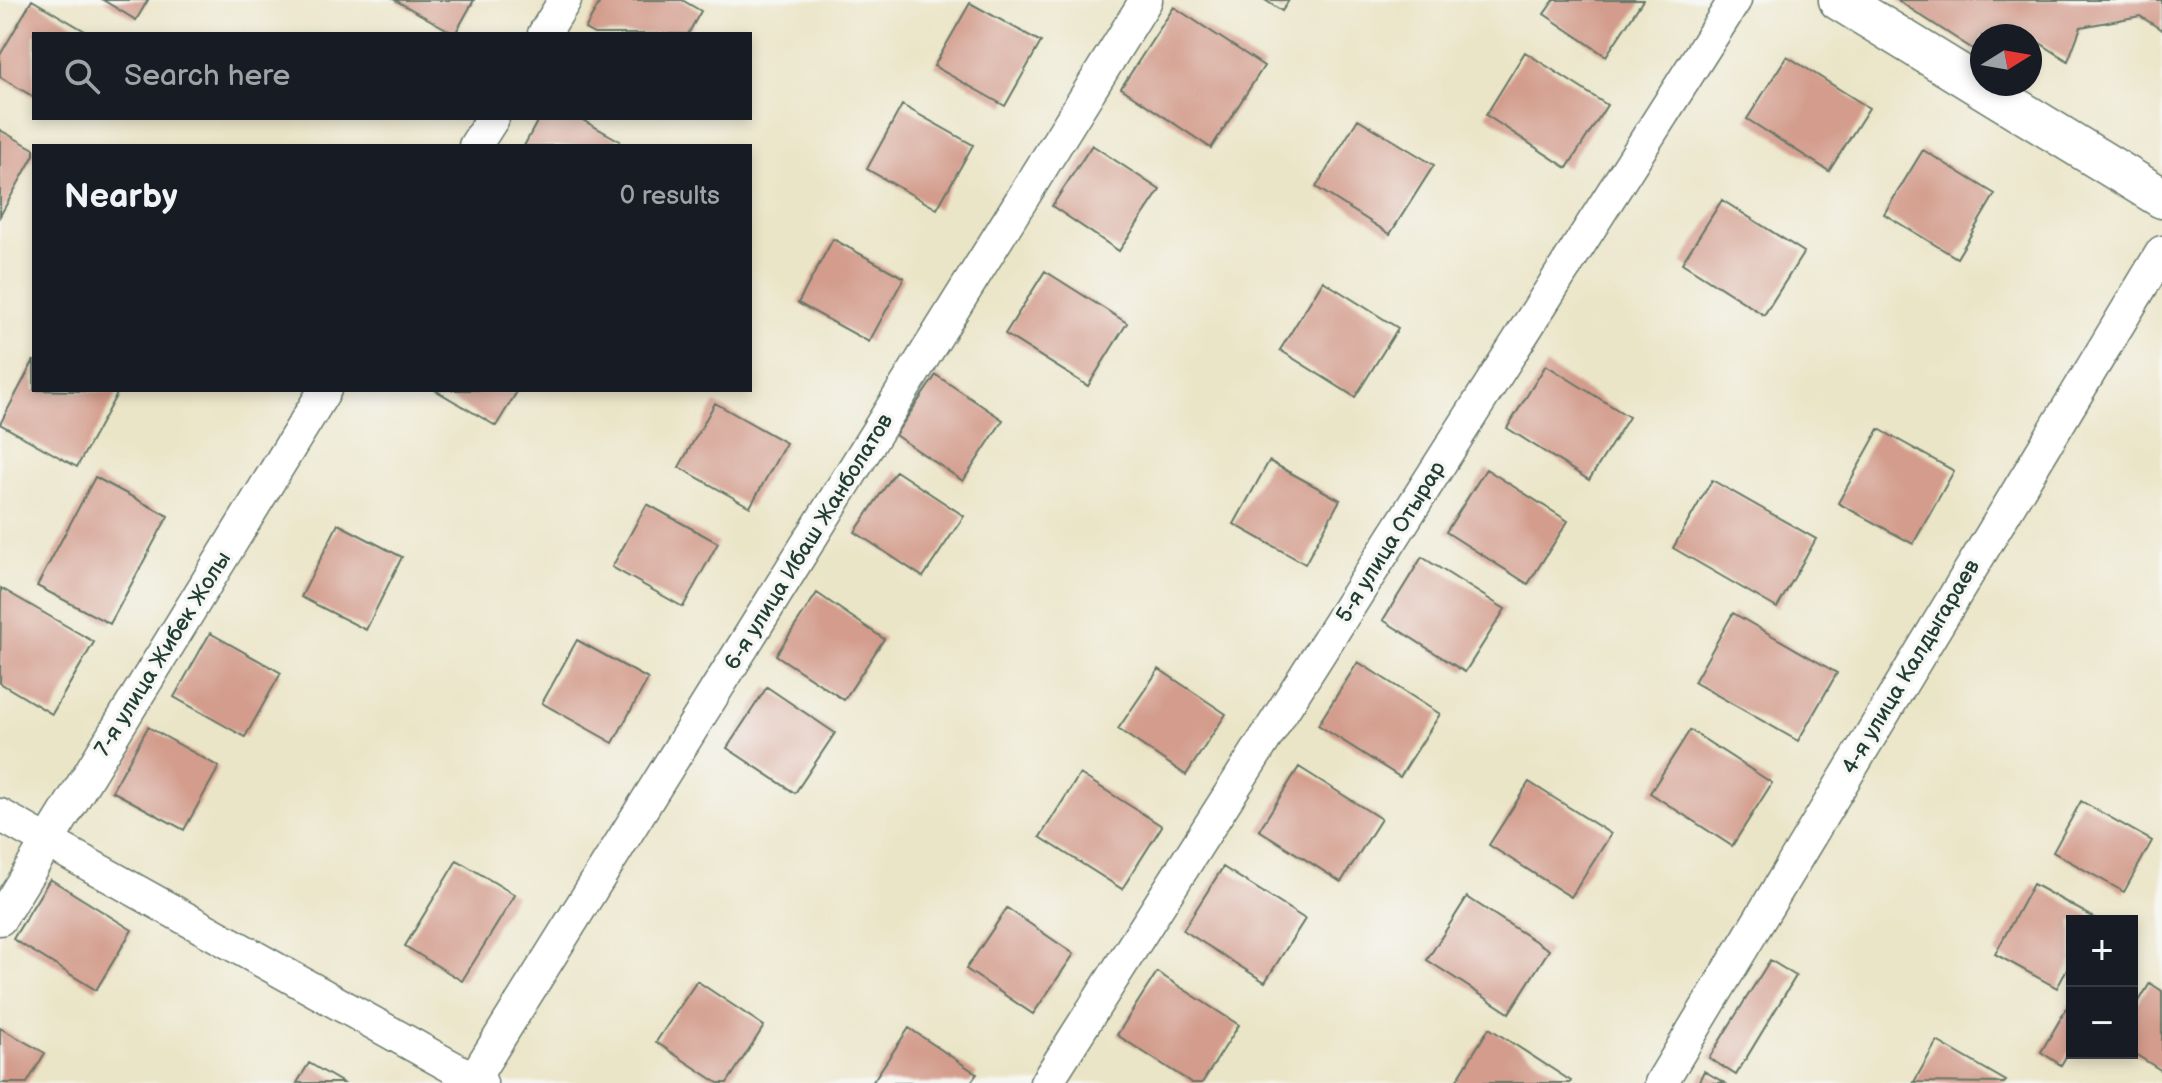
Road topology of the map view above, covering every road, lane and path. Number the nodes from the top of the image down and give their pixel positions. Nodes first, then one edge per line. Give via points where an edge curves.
1 (565, 0) edge
2 (1146, 0) edge
3 (1735, 0) edge
4 (1839, 0) edge
5 (545, 32) edge
6 (492, 120) edge
7 (476, 144) edge
8 (2162, 198) edge
9 (2162, 252) edge
10 (324, 392) edge
11 (0, 815) edge
12 (47, 843) junction
13 (0, 919) edge
14 (475, 1082) edge
15 (1046, 1083) edge
16 (1661, 1083) edge

1 - 5 street
2 - 14 street, 6-я улица Ибаш Жанболатов
3 - 15 street, 5-я улица Отырар
4 - 8 street
6 - 7 street
9 - 16 street, 4-я улица Калдыгараев
10 - 12 street, 7-я улица Жибек Жолы
11 - 12 street
12 - 13 street, 7-я улица Жибек Жолы
12 - 14 street

